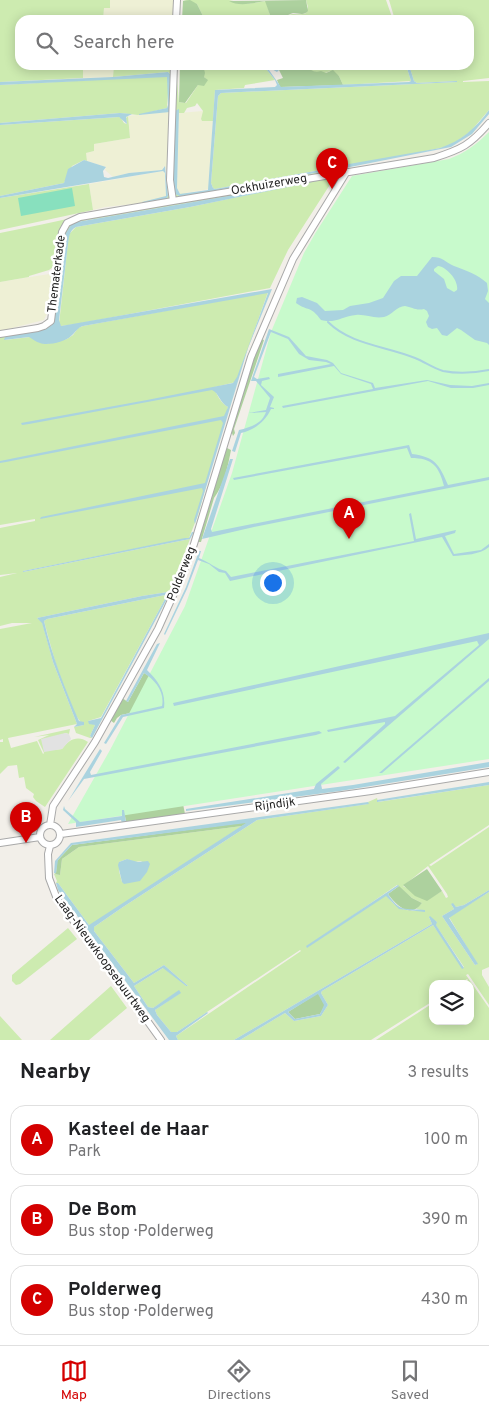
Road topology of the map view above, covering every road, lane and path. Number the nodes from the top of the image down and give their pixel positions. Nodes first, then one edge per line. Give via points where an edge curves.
1 (177, 0) edge
2 (176, 15) edge
3 (174, 70) edge
4 (489, 123) edge
5 (346, 173) junction
6 (173, 202) junction
7 (0, 334) edge
8 (489, 772) edge
9 (50, 825) junction
10 (61, 834) junction
11 (40, 837) junction
12 (0, 843) edge
13 (50, 846) junction
14 (161, 1040) edge

1 - 2 street
3 - 6 street via 170,180
4 - 5 street, Ockhuizerweg via 459,150 434,158
5 - 6 street, Ockhuizerweg
5 - 9 street, Polderweg via 293,259 251,357 194,544 158,629 95,742 53,806
6 - 7 street, Thematerkade via 80,217 67,223 62,232 51,321 38,328
8 - 10 street, Rijndijk
9 - 10 street
9 - 11 street via 41,830
10 - 13 street via 58,843
11 - 12 street
11 - 13 street
13 - 14 street, Laag-Nieuwkoopsebuurtweg via 49,878 57,899

